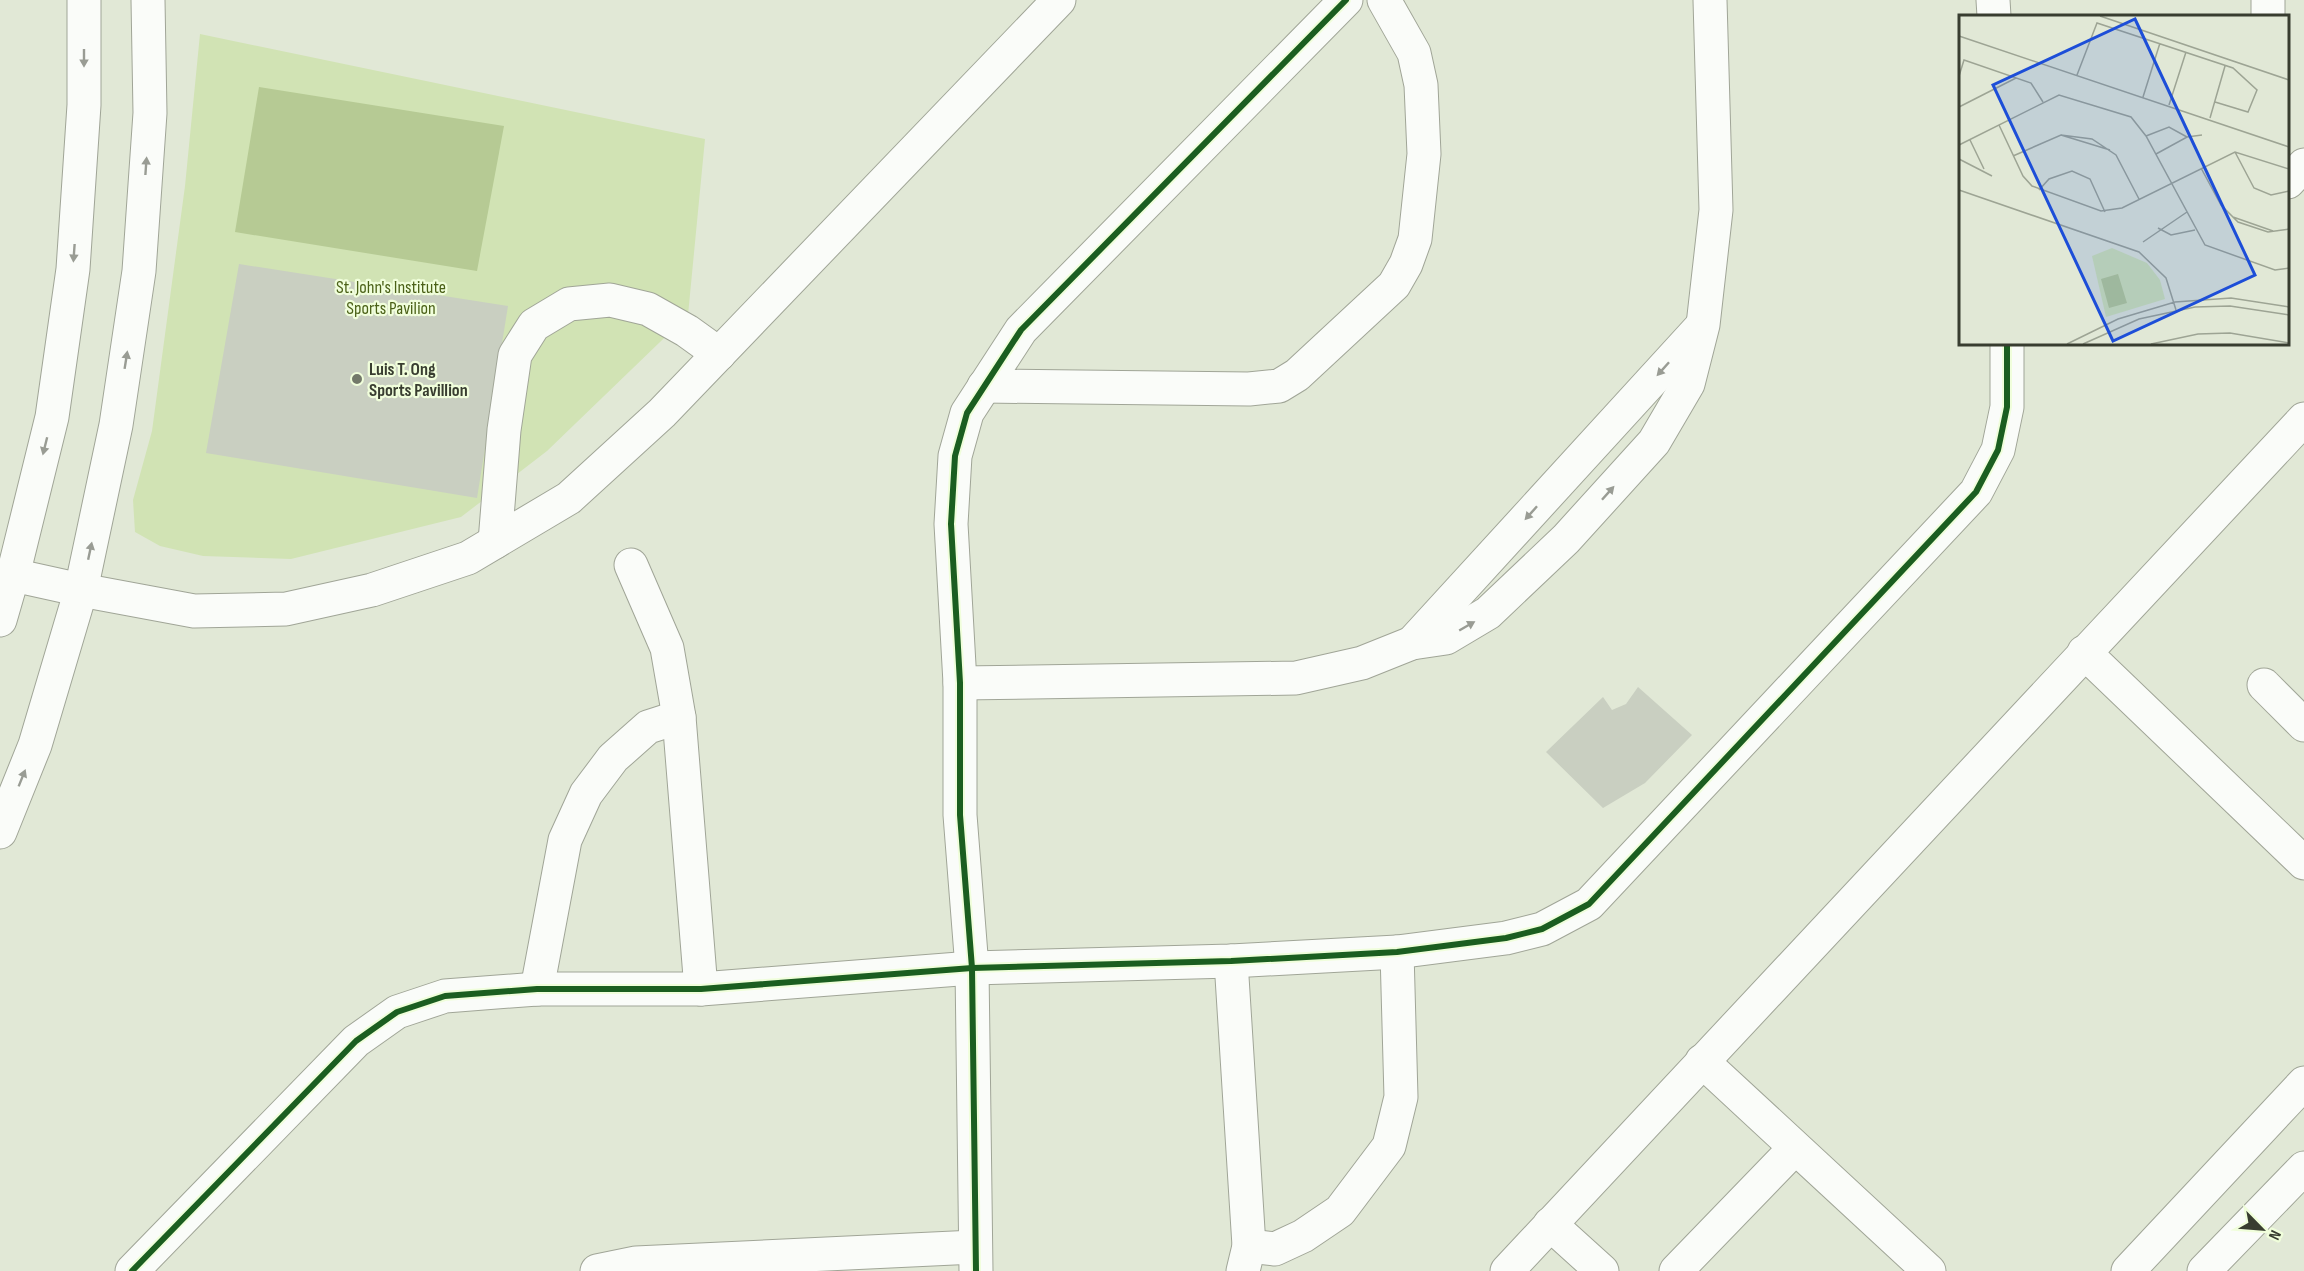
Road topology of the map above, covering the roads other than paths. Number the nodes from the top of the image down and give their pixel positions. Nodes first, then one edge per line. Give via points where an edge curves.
1 (84, 0) edge
2 (148, 0) edge
3 (1059, 0) edge
4 (1346, 0) edge
5 (1384, 0) edge
6 (1710, 0) edge
7 (1993, 0) edge
8 (1994, 15) edge
9 (2304, 165) edge
10 (2289, 181) edge
11 (1702, 326) junction
12 (2007, 345) edge
13 (719, 354) junction
14 (984, 386) junction
15 (2304, 419) edge
16 (495, 542) junction
17 (631, 565) dead end
18 (13, 575) junction
19 (81, 590) junction
20 (0, 620) edge
21 (1412, 643) junction
22 (2084, 652) junction
23 (960, 683) junction
24 (2264, 685) dead end
25 (679, 717) junction
26 (2304, 725) edge
27 (0, 832) edge
28 (2304, 863) edge
29 (1397, 952) junction
30 (1231, 961) junction
31 (972, 968) junction
32 (700, 988) junction
33 (537, 989) junction
34 (1701, 1061) junction
35 (2304, 1083) edge
36 (1796, 1148) junction
37 (2304, 1168) edge
38 (1551, 1224) junction
39 (975, 1259) edge
40 (1246, 1259) edge
41 (800, 1263) edge
42 (639, 1267) edge
43 (132, 1271) edge
44 (597, 1271) edge
45 (1507, 1271) edge
46 (1602, 1271) edge
47 (1676, 1271) edge
48 (1929, 1271) edge
49 (2128, 1271) edge
50 (2204, 1271) edge

1 -> 18 street via 84,105 73,270 52,417
19 -> 2 street via 116,425 139,271 150,113
3 - 13 street
4 - 14 street via 1021,330
5 - 14 street via 1414,53 1421,85 1424,153 1415,238 1394,285 1297,375 1279,386
6 - 11 street via 1716,210
7 - 8 street
9 - 10 street
11 -> 21 street
21 -> 11 street via 1446,638 1488,613 1574,530 1654,442 1688,384
12 - 29 street via 2007,407 1998,450 1976,492 1589,904 1542,929 1506,938
13 - 16 street via 662,413 569,498
13 - 16 street via 648,309 610,300 569,304 534,325 515,355
14 - 23 street via 967,413 955,456 951,524
15 - 22 street
16 - 19 street via 468,558 372,590 286,609 194,611
17 - 25 street via 667,648
18 - 19 street
18 - 20 street
27 -> 19 street via 35,745
21 - 23 street via 1362,663 1296,678
22 - 28 street
22 - 34 street
23 - 31 street via 960,815
24 - 26 street
25 - 32 street
25 - 33 street via 648,728 613,758 586,794 565,840
29 - 30 street
29 - 40 street via 1401,1097 1389,1146 1340,1211 1304,1236
30 - 31 street
30 - 40 street
31 - 32 street
31 - 39 street
32 - 33 street
33 - 43 street via 445,996 397,1012 356,1041
34 - 36 street
34 - 38 street
35 - 49 street
36 - 47 street
36 - 48 street
37 - 50 street
38 - 45 street
38 - 46 street
39 - 41 street
41 - 42 street
42 - 44 street

